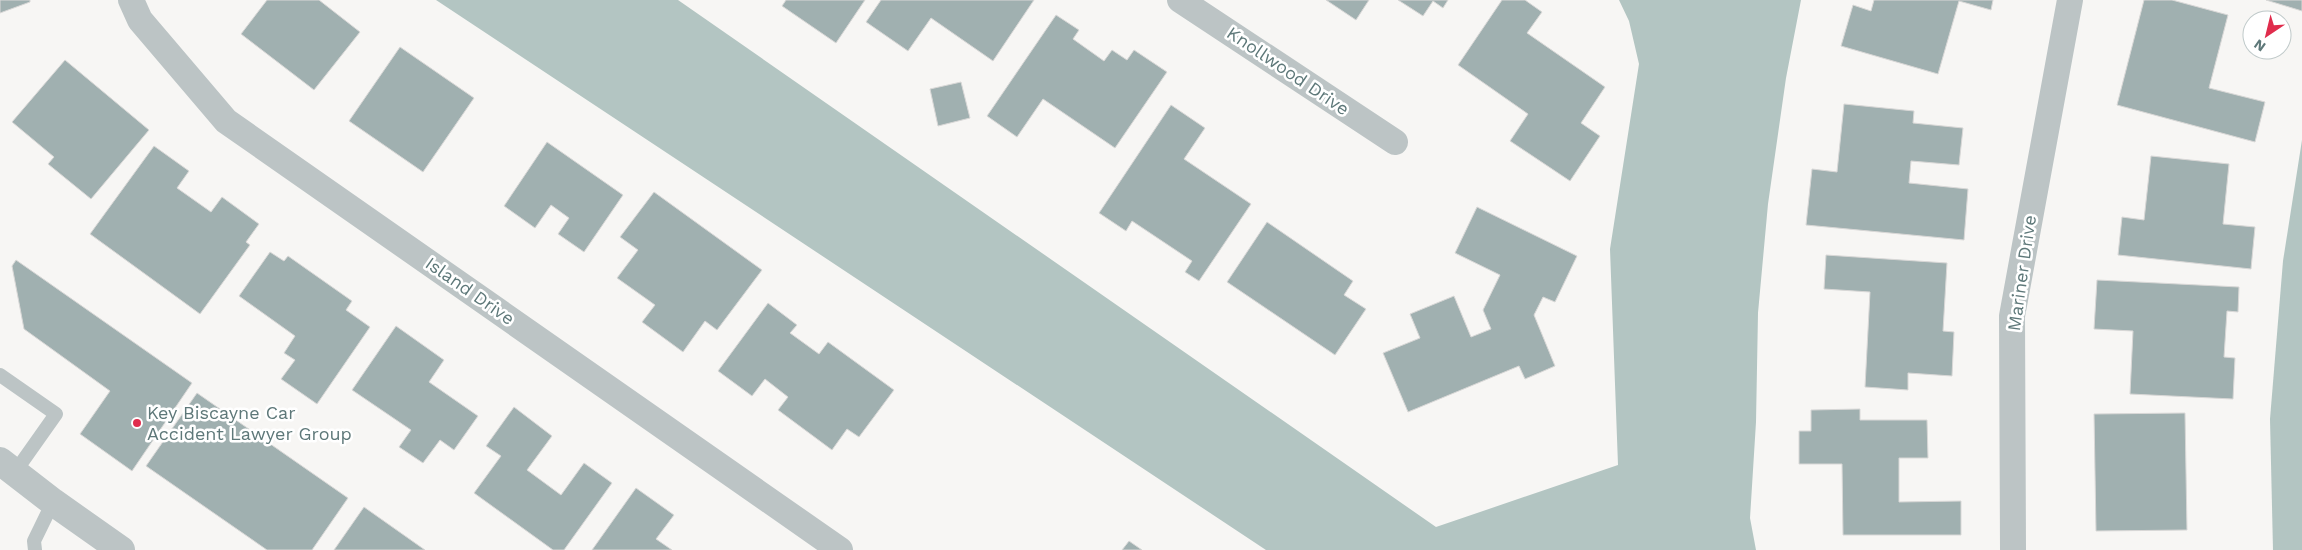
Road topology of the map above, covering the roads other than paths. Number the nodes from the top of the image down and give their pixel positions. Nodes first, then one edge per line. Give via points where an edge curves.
1 (132, 0) edge
2 (1180, 0) edge
3 (2070, 0) edge
4 (1395, 142) dead end
5 (0, 375) edge
6 (8, 466) edge
7 (53, 502) junction
8 (35, 550) edge
9 (121, 550) edge
10 (840, 550) edge
11 (2014, 550) edge

1 - 10 street, Island Drive via 140,20 226,121
2 - 4 street, Knollwood Drive
3 - 11 street, Mariner Drive via 2012,316
5 - 6 lane via 56,414
6 - 7 street
7 - 8 lane via 34,541
7 - 9 street

